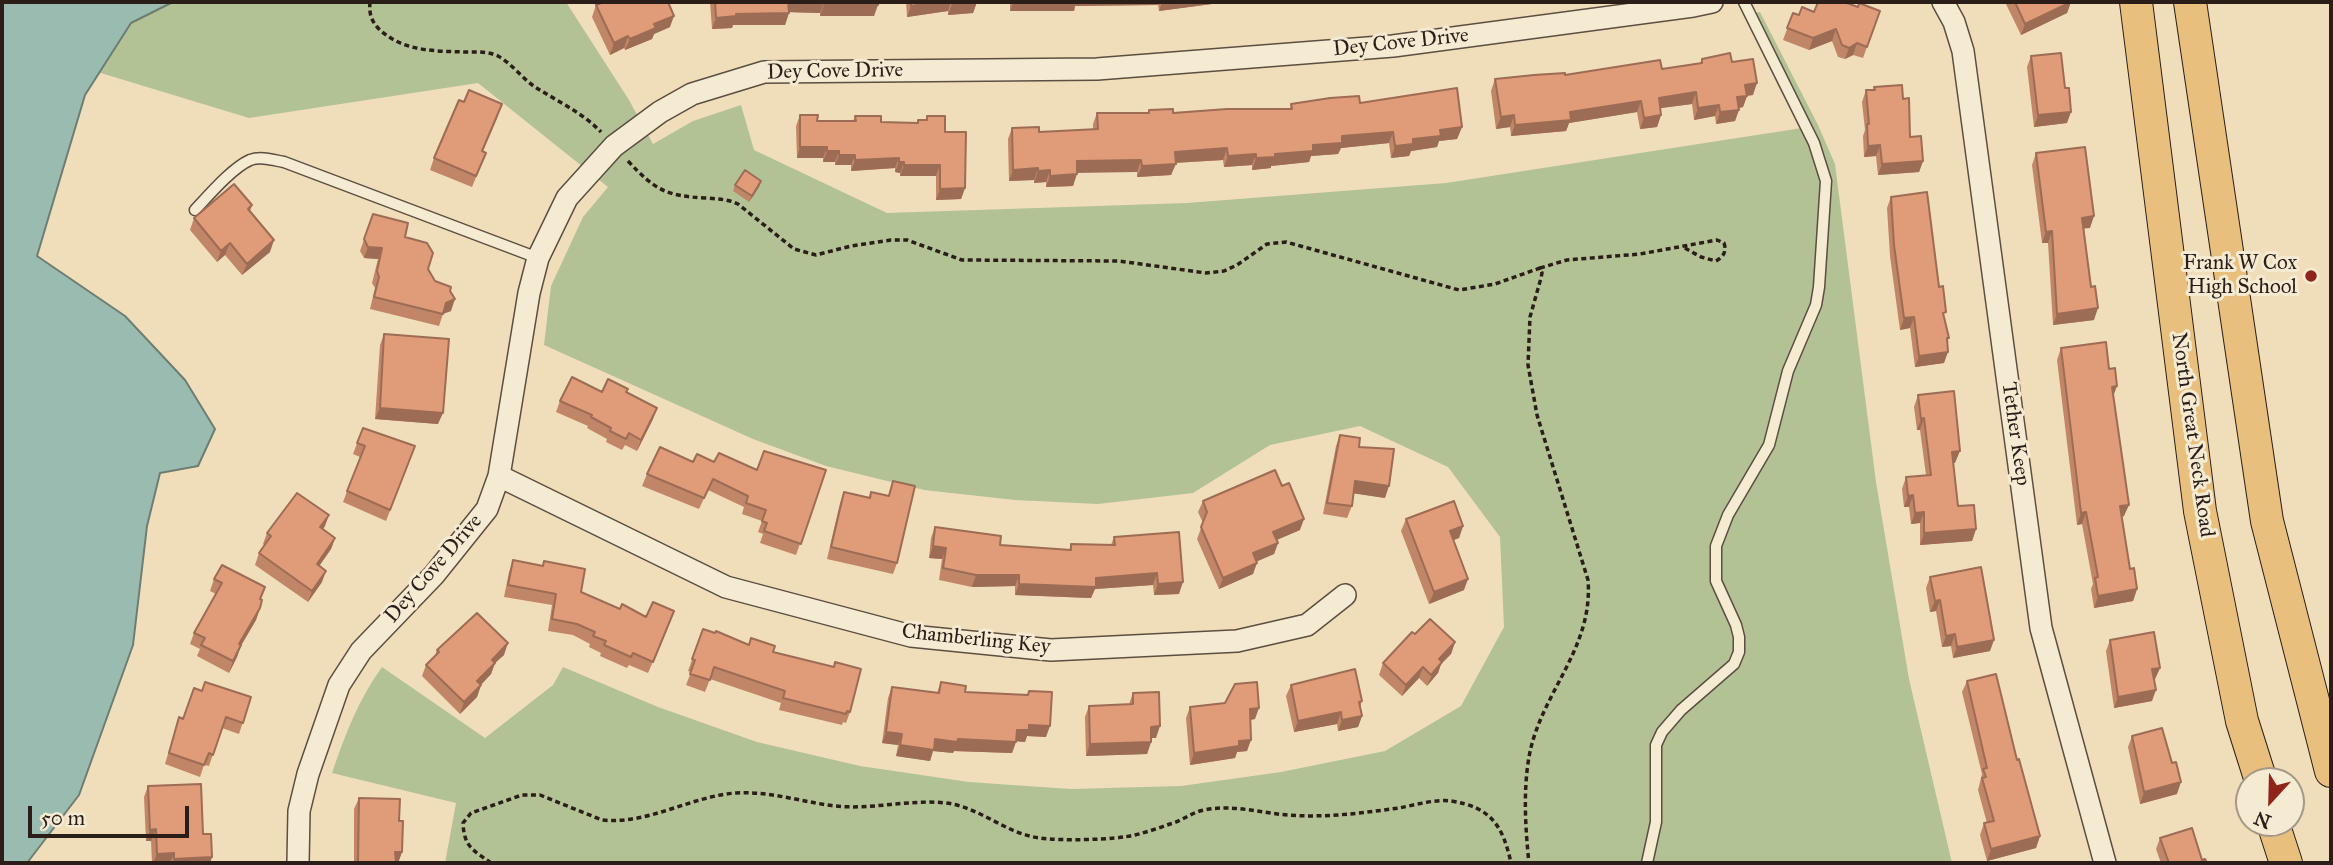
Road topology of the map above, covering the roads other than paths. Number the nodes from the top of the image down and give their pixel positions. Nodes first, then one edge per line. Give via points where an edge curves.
1 (1744, 2) edge
2 (1942, 2) edge
3 (2136, 2) edge
4 (2190, 2) edge
5 (1699, 3) edge
6 (195, 210) dead end
7 (538, 258) junction
8 (499, 476) junction
9 (1345, 595) dead end
10 (2257, 767) edge
11 (2331, 771) edge
12 (2278, 837) edge
13 (298, 863) edge
14 (1647, 863) edge
15 (2105, 863) edge
16 (2286, 863) edge

1 - 14 lane via 1824,168 1819,287 1788,371 1769,445 1719,532 1716,581 1740,637 1739,652 1734,664 1681,710 1656,745 1656,822
2 - 15 street, Tether Keep via 1963,51 2042,628
3 - 10 main road, North Great Neck Road via 2200,510 2242,721
4 - 11 main road via 2267,521
5 - 7 street, Dey Cove Drive via 1393,46 1097,69 764,72 692,93 614,146 567,198
6 - 7 lane via 239,167 265,158
7 - 8 street, Dey Cove Drive
8 - 9 street, Chamberling Key via 726,587 911,636 1051,650 1237,641 1307,625
8 - 13 street, Dey Cove Drive via 487,509 463,541 362,651 339,685 299,811
12 - 16 main road

